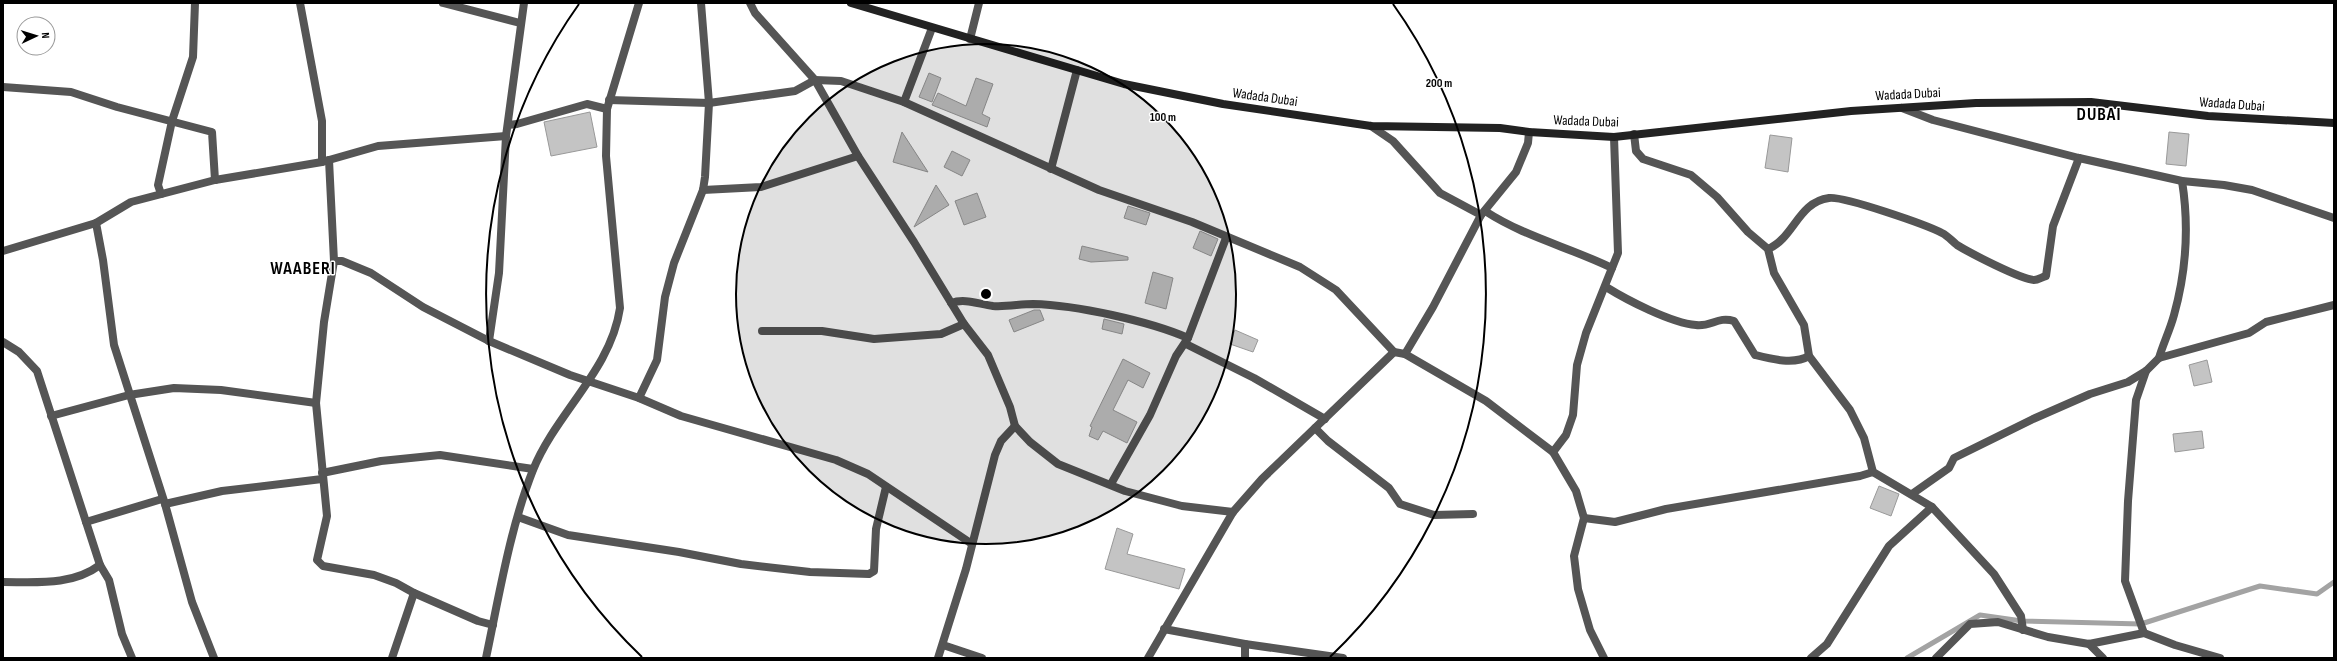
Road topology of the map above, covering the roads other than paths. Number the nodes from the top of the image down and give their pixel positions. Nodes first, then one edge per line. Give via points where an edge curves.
1 (195, 3) edge
2 (300, 3) edge
3 (443, 3) edge
4 (524, 3) edge
5 (638, 3) edge
6 (701, 3) edge
7 (750, 3) edge
8 (851, 3) edge
9 (979, 3) edge
10 (520, 23) junction
11 (932, 28) junction
12 (970, 39) junction
13 (1077, 70) junction
14 (816, 80) junction
15 (3, 87) edge
16 (609, 100) junction
17 (904, 102) junction
18 (709, 103) junction
19 (1902, 108) junction
20 (607, 109) junction
21 (172, 121) junction
22 (2334, 123) edge
23 (508, 125) junction
24 (1371, 126) junction
25 (1529, 132) junction
26 (1634, 134) junction
27 (506, 136) junction
28 (1614, 137) junction
29 (858, 156) junction
30 (2079, 158) junction
31 (325, 161) junction
32 (1051, 169) junction
33 (215, 180) junction
34 (2182, 181) junction
35 (703, 190) junction
36 (161, 194) junction
37 (1483, 213) junction
38 (2334, 218) edge
39 (96, 223) junction
40 (1226, 238) junction
41 (1768, 249) junction
42 (3, 251) edge
43 (334, 261) junction
44 (1612, 268) junction
45 (1606, 287) junction
46 (951, 303) junction
47 (2334, 305) edge
48 (964, 324) junction
49 (762, 330) dead end
50 (489, 341) junction
51 (1187, 341) junction
52 (3, 342) edge
53 (1394, 352) junction
54 (1405, 354) junction
55 (1809, 356) junction
56 (2159, 358) junction
57 (2146, 371) junction
58 (589, 380) junction
59 (129, 395) junction
60 (639, 398) junction
61 (316, 403) junction
62 (51, 416) junction
63 (1325, 419) junction
64 (1015, 426) junction
65 (1315, 428) junction
66 (1553, 452) junction
67 (533, 469) junction
68 (1873, 472) junction
69 (322, 476) junction
70 (1111, 484) junction
71 (886, 487) junction
72 (1912, 494) junction
73 (164, 502) junction
74 (1932, 507) junction
75 (1233, 512) junction
76 (1473, 514) dead end
77 (518, 517) junction
78 (1584, 518) junction
79 (86, 522) junction
80 (972, 544) junction
81 (100, 565) junction
82 (3, 582) edge
83 (414, 593) junction
84 (492, 625) junction
85 (1164, 629) junction
86 (2023, 630) junction
87 (2144, 633) junction
88 (1245, 644) junction
89 (2089, 644) junction
90 (943, 645) junction
91 (132, 658) edge
92 (214, 658) edge
93 (392, 658) edge
94 (486, 658) edge
95 (938, 658) edge
96 (982, 658) edge
97 (1148, 658) edge
98 (1245, 658) edge
99 (1343, 658) edge
100 (1604, 658) edge
101 (1811, 658) edge
102 (1936, 658) edge
103 (2102, 658) edge
104 (2220, 658) edge

1 - 21 street via 193,57
2 - 31 street via 322,121
3 - 10 street
4 - 10 street
5 - 16 street
6 - 18 street
7 - 14 street via 754,13
8 - 11 street, Wadada Dubai
9 - 12 street
10 - 23 street
11 - 12 street, Wadada Dubai
11 - 17 street
12 - 13 street, Wadada Dubai
13 - 24 street, Wadada Dubai via 1124,84 1223,104
13 - 32 street
14 - 17 street via 841,81
14 - 18 street via 795,91
14 - 29 street
15 - 21 street via 72,92
16 - 18 street
16 - 20 street
17 - 32 street
18 - 35 street
19 - 22 street, Wadada Dubai via 1976,103 2091,102 2208,116
19 - 26 street, Wadada Dubai
19 - 30 street via 1933,120
20 - 23 street via 587,104
20 - 58 street via 606,156 620,308 618,325
21 - 33 street via 212,132
21 - 36 street via 158,186
23 - 27 street
24 - 25 street, Wadada Dubai via 1500,128
24 - 37 street via 1393,141 1440,193
25 - 28 street, Wadada Dubai
25 - 37 street via 1528,144 1516,172
26 - 28 street, Wadada Dubai
26 - 41 street via 1636,151 1643,159 1690,175 1717,197 1748,232
27 - 31 street via 378,146
27 - 50 street via 499,273
28 - 44 street via 1618,253
29 - 35 street via 761,187
29 - 46 street
30 - 34 street
30 - 41 street via 2053,226 2046,276 2035,280 2019,276 1943,234 1846,199 1829,198 1812,204 1795,221 1784,239
31 - 33 street
31 - 43 street
32 - 40 street via 1099,190 1192,222
33 - 36 street
34 - 38 street via 2224,184 2252,190
34 - 56 street via 2185,202 2182,274 2174,315
35 - 60 street via 674,263 665,297 657,360
36 - 39 street via 131,202
37 - 44 street via 1547,243 1584,255
37 - 54 street
39 - 42 street
39 - 59 street via 114,345
40 - 51 street
40 - 53 street via 1300,267 1336,290
41 - 55 street via 1774,273 1804,325
43 - 50 street via 342,261 371,273 423,307
43 - 61 street via 324,322
44 - 45 street
45 - 55 street via 1680,323 1704,326 1724,318 1734,321 1755,355 1789,361 1802,360
45 - 66 street via 1586,333 1578,365 1573,415 1566,435
46 - 48 street
46 - 51 street via 960,300 992,306 1033,304 1098,312 1153,326
47 - 56 street via 2266,322 2249,333
48 - 49 street via 941,334 874,339 822,331
48 - 64 street via 988,355 1010,407
50 - 58 street via 570,375
51 - 63 street
51 - 70 street via 1176,356 1150,415
52 - 62 street via 19,352 37,371
53 - 54 street
53 - 63 street
54 - 66 street via 1486,401
55 - 68 street via 1850,410 1864,438
56 - 57 street
57 - 72 street via 2128,382 2090,394 1954,458 1949,468
57 - 87 street via 2136,400 2125,581
58 - 60 street
58 - 67 street via 561,418
59 - 61 street via 194,387
59 - 62 street
59 - 73 street
60 - 71 street via 681,416 836,460 868,474
61 - 69 street
62 - 79 street
63 - 65 street
64 - 70 street via 1030,442 1058,464
64 - 80 street via 1001,441 995,455
65 - 75 street via 1262,479
65 - 76 street via 1389,488 1400,504 1434,515
66 - 78 street via 1576,491
67 - 69 street via 440,455 381,460
67 - 77 street
68 - 72 street
68 - 78 street via 1666,509 1615,522
69 - 73 street
69 - 83 street via 327,516 317,560 323,566 382,578
70 - 75 street via 1125,491 1182,506
71 - 77 street via 876,529 874,571 869,574 810,572 741,564 568,535
71 - 80 street
72 - 74 street
73 - 79 street
73 - 92 street via 192,602
74 - 86 street via 1994,574 2021,616
74 - 101 street via 1888,546 1827,644
75 - 85 street
77 - 84 street
78 - 100 street via 1574,556 1578,589 1590,630
79 - 81 street
80 - 90 street
81 - 82 street via 75,578
81 - 91 street via 109,580 122,634
83 - 84 street
83 - 93 street
84 - 94 street
85 - 88 street
85 - 97 street
86 - 89 street
86 - 102 street via 1998,622 1970,624
87 - 89 street
87 - 104 street
88 - 98 street
88 - 99 street
89 - 103 street
90 - 95 street
90 - 96 street

